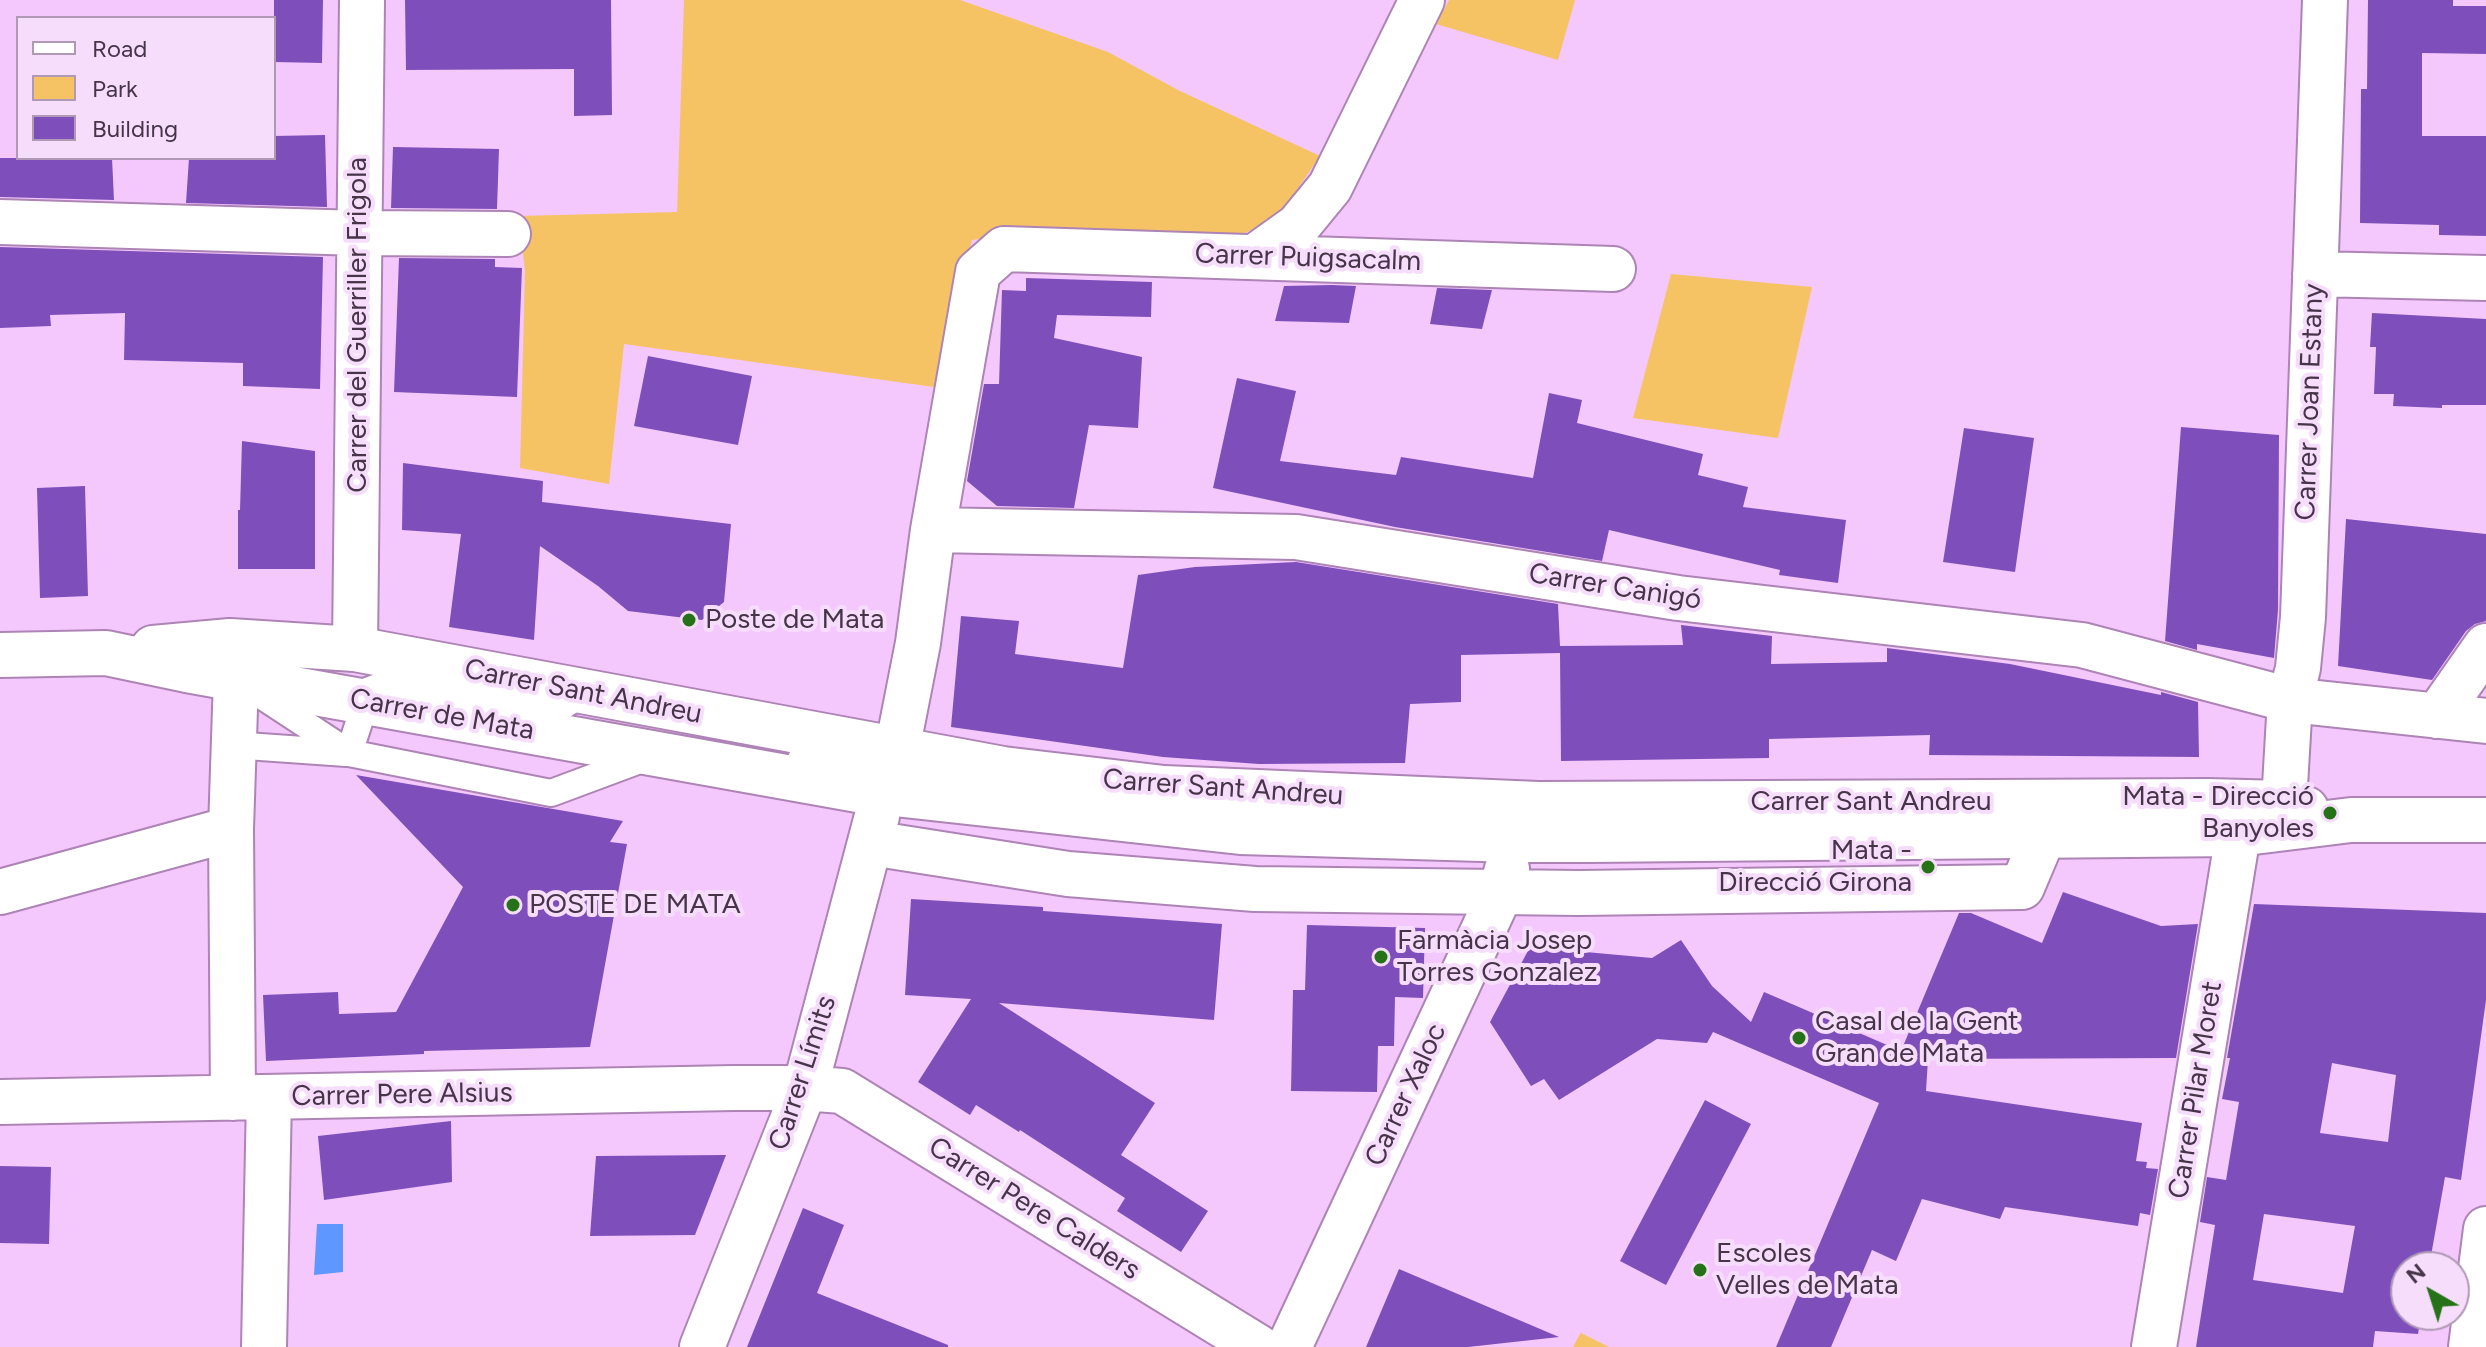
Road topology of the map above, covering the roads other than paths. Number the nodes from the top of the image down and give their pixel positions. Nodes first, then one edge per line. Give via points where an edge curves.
1 (362, 0) edge
2 (1422, 0) edge
3 (2325, 0) edge
4 (0, 222) edge
5 (359, 233) junction
6 (508, 234) dead end
7 (1256, 256) junction
8 (1613, 269) dead end
9 (2315, 274) junction
10 (2486, 278) edge
11 (933, 530) junction
12 (2486, 646) edge
13 (355, 649) junction
14 (106, 653) junction
15 (0, 655) edge
16 (236, 678) junction
17 (571, 690) junction
18 (2290, 700) junction
19 (366, 701) junction
20 (2437, 716) junction
21 (2486, 721) edge
22 (900, 736) junction
23 (232, 745) junction
24 (349, 753) junction
25 (656, 754) junction
26 (733, 767) junction
27 (882, 792) junction
28 (1263, 793) junction
29 (1741, 802) junction
30 (2255, 818) junction
31 (2486, 820) edge
32 (231, 829) junction
33 (2044, 835) junction
34 (1938, 836) junction
35 (1516, 840) junction
36 (871, 843) junction
37 (0, 892) edge
38 (1501, 892) junction
39 (805, 1088) junction
40 (251, 1098) junction
41 (0, 1102) edge
42 (2486, 1229) edge
43 (264, 1347) edge
44 (702, 1347) edge
45 (1258, 1347) edge
46 (1289, 1347) edge
47 (2154, 1347) edge
48 (2471, 1347) edge

1 - 5 street, Carrer del Guerriller Frigola
2 - 7 street via 1330,187 1298,226
3 - 9 street, Carrer Joan Estany
4 - 5 street
5 - 6 street
5 - 13 street, Carrer del Guerriller Frigola
7 - 8 street, Carrer Puigsacalm
7 - 11 street, Carrer Puigsacalm via 1004,249 978,272
9 - 10 street
9 - 18 street, Carrer Joan Estany via 2303,617
11 - 18 street, Carrer Canigó via 1296,537 1678,598 2082,645
11 - 22 street
12 - 20 street
13 - 14 street, Carrer Sant Andreu via 230,641
13 - 17 street, Carrer Sant Andreu
14 - 15 street, Carrer de Mata
14 - 16 street, Carrer de Mata
16 - 19 street, Carrer de Mata
16 - 23 street
16 - 24 lane
17 - 19 street via 538,711 408,685
17 - 22 street, Carrer Sant Andreu
18 - 20 street
18 - 30 street, Carrer Joan Estany
19 - 24 lane
19 - 25 street, Carrer de Mata
20 - 21 street
22 - 26 street via 864,772 768,755
22 - 28 street, Carrer Sant Andreu via 1003,769
23 - 24 lane
23 - 32 street
24 - 25 lane via 551,793
25 - 26 street, Carrer de Mata
26 - 27 street, Carrer de Mata
27 - 28 street via 914,774 1214,808
27 - 35 street, Carrer Sant Andreu via 1240,832
27 - 36 street, Carrer Límits
28 - 29 street, Carrer Sant Andreu via 1538,804
29 - 30 street, Carrer Sant Andreu
29 - 35 street via 1684,820 1537,821
30 - 31 street, Carrer Sant Andreu
30 - 33 street, Carrer Sant Andreu
30 - 34 street via 1986,823
30 - 47 street, Carrer Pilar Moret
32 - 37 street
32 - 40 street
33 - 34 street, Carrer Sant Andreu
33 - 38 street via 2022,887
34 - 35 street, Carrer Sant Andreu
35 - 38 street, Carrer Xaloc
36 - 38 street via 1068,874 1255,889
36 - 39 street, Carrer Límits
38 - 46 street, Carrer Xaloc
39 - 40 street, Carrer Pere Alsius
39 - 44 street, Carrer Límits
39 - 45 street, Carrer Pere Calders via 842,1091
40 - 41 street, Carrer Pere Alsius
40 - 43 street
42 - 48 street

